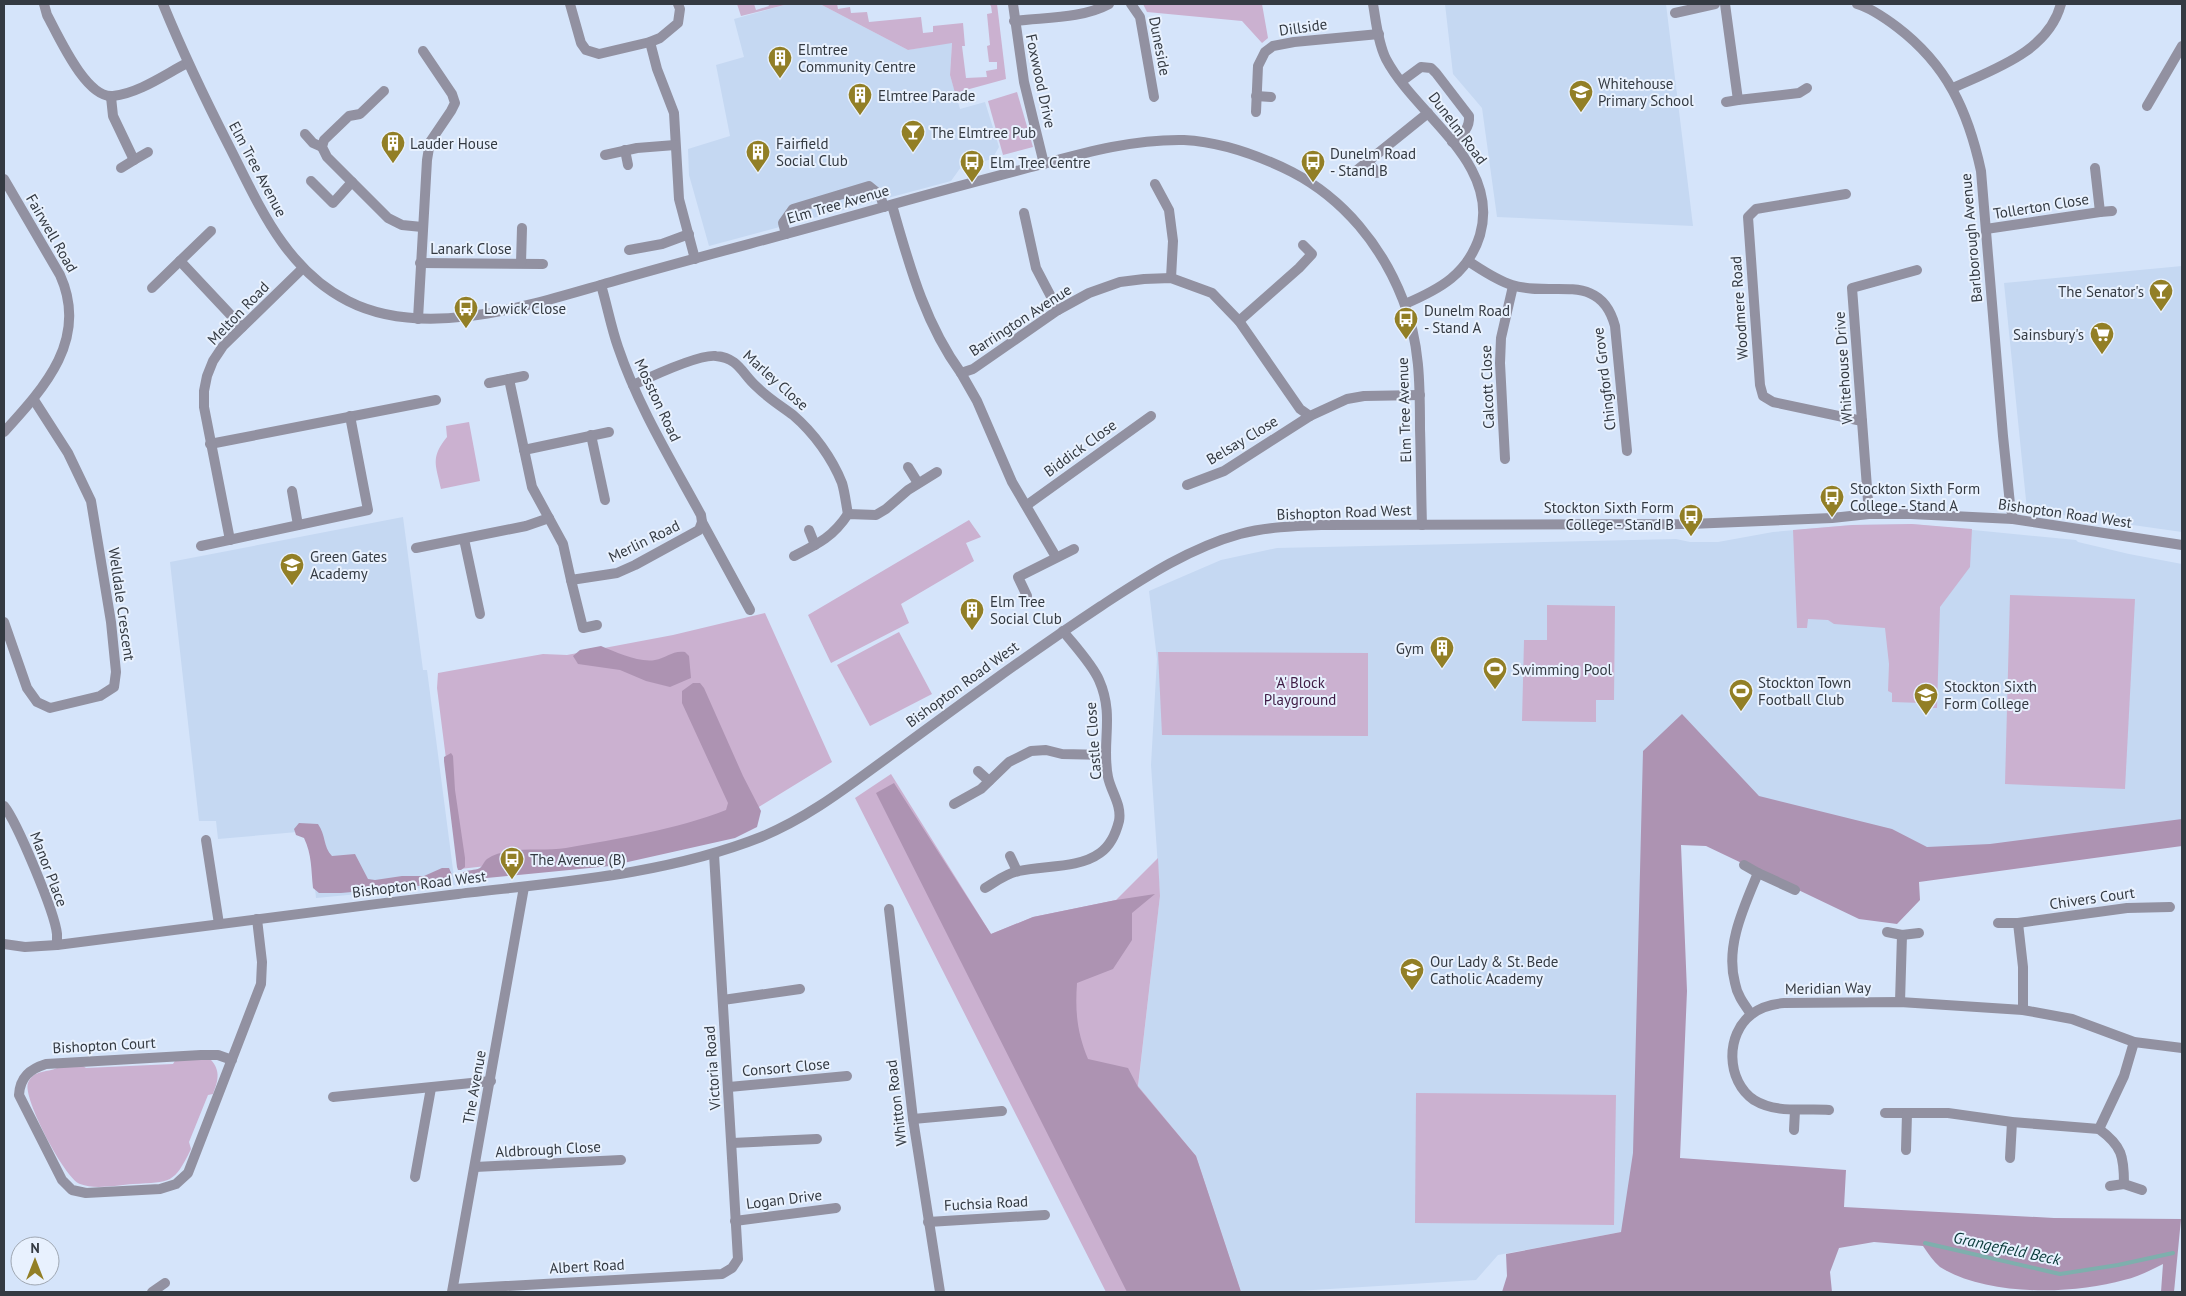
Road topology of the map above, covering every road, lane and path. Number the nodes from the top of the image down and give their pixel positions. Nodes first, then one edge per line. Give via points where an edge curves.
1 (44, 4) edge
2 (164, 4) edge
3 (570, 4) edge
4 (678, 4) edge
5 (1013, 4) edge
6 (1110, 4) edge
7 (1131, 4) edge
8 (1373, 4) edge
9 (1715, 4) edge
10 (1725, 4) edge
11 (1861, 4) edge
12 (2061, 4) edge
13 (1675, 12) dead end
14 (1014, 21) junction
15 (1379, 34) junction
16 (650, 42) junction
17 (2182, 46) edge
18 (423, 51) dead end
19 (187, 64) junction
20 (1402, 81) junction
21 (1807, 88) dead end
22 (1953, 88) junction
23 (384, 91) dead end
24 (111, 96) junction
25 (1256, 96) junction
26 (1154, 97) dead end
27 (1271, 97) dead end
28 (1738, 100) junction
29 (1726, 102) dead end
30 (2147, 106) dead end
31 (1256, 112) dead end
32 (1428, 113) junction
33 (305, 134) dead end
34 (1452, 142) junction
35 (675, 145) junction
36 (322, 148) junction
37 (625, 150) junction
38 (148, 152) dead end
39 (605, 155) dead end
40 (134, 160) junction
41 (1368, 162) junction
42 (1044, 164) junction
43 (628, 165) dead end
44 (121, 168) dead end
45 (2095, 168) dead end
46 (1356, 171) dead end
47 (1377, 173) dead end
48 (4, 179) edge
49 (311, 180) dead end
50 (352, 182) junction
51 (1155, 184) dead end
52 (7, 193) edge
53 (1846, 194) dead end
54 (888, 206) junction
55 (2112, 211) dead end
56 (2100, 212) junction
57 (1024, 213) dead end
58 (422, 227) junction
59 (522, 228) dead end
60 (1986, 229) junction
61 (211, 232) dead end
62 (689, 234) junction
63 (786, 234) junction
64 (1303, 245) dead end
65 (629, 250) dead end
66 (695, 259) junction
67 (180, 261) junction
68 (1468, 261) junction
69 (420, 263) junction
70 (522, 263) junction
71 (543, 264) dead end
72 (303, 268) junction
73 (1917, 270) dead end
74 (1171, 278) junction
75 (601, 284) junction
76 (1513, 286) junction
77 (152, 288) dead end
78 (1405, 304) junction
79 (1058, 310) junction
80 (418, 319) junction
81 (1239, 321) junction
82 (242, 327) junction
83 (961, 373) junction
84 (524, 376) dead end
85 (509, 380) junction
86 (488, 383) dead end
87 (633, 385) junction
88 (1420, 396) junction
89 (34, 400) junction
90 (436, 400) dead end
91 (350, 416) junction
92 (1151, 416) dead end
93 (1310, 416) junction
94 (1862, 421) junction
95 (4, 432) edge
96 (609, 432) dead end
97 (591, 435) junction
98 (210, 444) junction
99 (524, 450) junction
100 (1628, 451) dead end
101 (1505, 459) dead end
102 (908, 467) dead end
103 (938, 472) dead end
104 (918, 483) junction
105 (1187, 486) dead end
106 (292, 491) dead end
107 (605, 500) dead end
108 (1027, 505) junction
109 (848, 514) junction
110 (1869, 514) junction
111 (549, 518) junction
112 (2013, 519) junction
113 (298, 525) junction
114 (1422, 525) junction
115 (701, 526) junction
116 (809, 530) dead end
117 (464, 539) junction
118 (230, 540) junction
119 (815, 545) junction
120 (2182, 545) edge
121 (201, 546) dead end
122 (416, 548) dead end
123 (1074, 549) dead end
124 (794, 556) dead end
125 (1056, 557) junction
126 (571, 580) junction
127 (1027, 596) dead end
128 (750, 610) dead end
129 (480, 614) dead end
130 (4, 622) edge
131 (597, 625) dead end
132 (1063, 631) junction
133 (1106, 755) junction
134 (978, 771) dead end
135 (989, 781) junction
136 (954, 804) dead end
137 (4, 806) edge
138 (206, 840) dead end
139 (714, 854) junction
140 (1010, 856) dead end
141 (1744, 865) dead end
142 (1017, 871) junction
143 (1758, 873) junction
144 (524, 887) junction
145 (985, 888) dead end
146 (1795, 890) dead end
147 (2170, 907) dead end
148 (889, 909) dead end
149 (257, 919) junction
150 (1998, 923) dead end
151 (2018, 923) junction
152 (219, 924) junction
153 (1887, 932) dead end
154 (1919, 933) dead end
155 (1902, 935) junction
156 (4, 944) edge
157 (56, 946) junction
158 (800, 989) dead end
159 (723, 1000) junction
160 (1900, 1002) junction
161 (2022, 1010) junction
162 (1751, 1014) junction
163 (2134, 1042) junction
164 (2182, 1048) edge
165 (232, 1060) junction
166 (846, 1076) dead end
167 (491, 1081) junction
168 (729, 1087) junction
169 (431, 1088) junction
170 (333, 1097) dead end
171 (1795, 1110) junction
172 (1829, 1110) dead end
173 (1002, 1111) dead end
174 (1907, 1113) junction
175 (1885, 1114) dead end
176 (912, 1119) junction
177 (2012, 1122) junction
178 (2099, 1129) junction
179 (1794, 1130) dead end
180 (817, 1139) dead end
181 (732, 1143) junction
182 (1906, 1150) dead end
183 (2010, 1158) dead end
184 (621, 1160) dead end
185 (475, 1167) junction
186 (415, 1177) dead end
187 (2124, 1184) junction
188 (2110, 1186) dead end
189 (2142, 1190) dead end
190 (836, 1208) dead end
191 (1045, 1214) dead end
192 (736, 1221) junction
193 (928, 1222) junction
194 (722, 1274) joint
195 (165, 1283) dead end
196 (453, 1291) edge
197 (152, 1292) edge
198 (940, 1292) edge

1 - 24 street via 82,77 93,89
2 - 19 street, Elm Tree Avenue
3 - 16 street via 581,43 592,53
4 - 16 street via 678,23
5 - 14 street, Foxwood Drive
6 - 14 street via 1075,15
7 - 26 street, Duneside via 1140,17
8 - 15 street, Dunelm Road
9 - 13 street
10 - 28 street
11 - 22 street, Barlborough Avenue via 1915,41
12 - 22 street via 2051,27 2040,41 1998,68
14 - 42 street, Foxwood Drive via 1024,82
15 - 20 street, Dunelm Road via 1386,58
15 - 25 street, Dillside via 1273,46 1265,52 1258,66
16 - 35 street via 674,113
17 - 30 street
18 - 58 street via 455,103 430,142
19 - 24 street via 132,91
19 - 72 street, Elm Tree Avenue via 257,203
20 - 32 street, Dunelm Road
20 - 34 street via 1421,67 1431,68 1436,73 1469,116 1466,130
21 - 28 street via 1799,93
22 - 60 street, Barlborough Avenue via 1974,136
23 - 36 street via 360,114 349,116 324,140
24 - 40 street via 113,116
25 - 27 street
25 - 31 street, Dillside
28 - 29 street
32 - 34 street, Dunelm Road
32 - 41 street
33 - 36 street via 313,144
34 - 68 street, Dunelm Road via 1480,185 1483,205 1482,226
35 - 37 street
35 - 62 street via 679,199
36 - 50 street
37 - 39 street
37 - 43 street
38 - 40 street
40 - 44 street
41 - 46 street
41 - 47 street
42 - 54 street, Elm Tree Avenue
42 - 78 street, Elm Tree Avenue via 1106,148 1160,140 1198,142 1252,154 1312,183 1335,200 1376,248
45 - 56 street, Tollerton Close
48 - 52 street, Fairwell Road
49 - 50 street via 333,202
50 - 58 street via 394,222
51 - 74 street via 1169,210 1173,241
52 - 89 street, Fairwell Road via 68,291 68,339
53 - 94 street, Woodmere Road via 1756,209 1748,217 1757,345 1763,396 1773,402
54 - 63 street, Elm Tree Avenue
54 - 63 street via 869,186 793,209 783,223
54 - 83 street, Barrington Avenue via 926,314 944,350
55 - 56 street, Tollerton Close
56 - 60 street, Tollerton Close
57 - 79 street via 1036,268
58 - 69 street
59 - 70 street, Lanark Close
60 - 112 street, Barlborough Avenue
61 - 67 street
62 - 65 street via 662,244
62 - 66 street
63 - 66 street, Elm Tree Avenue
64 - 81 street via 1312,254
66 - 75 street, Elm Tree Avenue
67 - 77 street
67 - 82 street
68 - 76 street, Chingford Grove
68 - 78 street, Dunelm Road via 1443,286
69 - 70 street, Lanark Close
69 - 80 street
70 - 71 street, Lanark Close
72 - 80 street, Elm Tree Avenue via 348,301 393,317
72 - 82 street, Melton Road
73 - 94 street, Whitehouse Drive via 1852,288
74 - 79 street, Barrington Avenue via 1120,282 1089,293
74 - 81 street, Barrington Avenue via 1212,293
75 - 80 street, Elm Tree Avenue via 464,317
75 - 87 street, Mosston Road via 618,346
76 - 100 street, Chingford Grove via 1578,290 1598,296 1606,304 1615,326
76 - 101 street, Calcott Close via 1505,311 1500,346
78 - 88 street, Elm Tree Avenue via 1415,339
79 - 83 street, Barrington Avenue via 973,369
81 - 93 street, Barrington Avenue via 1300,409
82 - 98 street, Melton Road via 223,346 207,376 204,407
83 - 108 street via 977,401 1012,482
84 - 85 street
85 - 86 street
85 - 99 street
87 - 109 street, Marley Close via 691,361 713,355 728,358 755,386 813,434 842,484
87 - 115 street, Mosston Road via 701,515
88 - 93 street via 1347,399
88 - 114 street, Elm Tree Avenue
89 - 95 street, Fairwell Road
89 - 130 street, Welldale Crescent via 68,453 91,501 111,622 116,672 114,687 100,696 50,708 37,702 27,688
90 - 91 street
91 - 98 street
91 - 113 street via 368,510
92 - 108 street, Biddick Close
93 - 105 street, Belsay Close via 1224,471
94 - 110 street, Whitehouse Drive
96 - 97 street
97 - 99 street
97 - 107 street
98 - 118 street, Melton Road
99 - 111 street via 532,487
102 - 104 street
103 - 104 street
104 - 109 street via 876,515
106 - 113 street
108 - 125 street
109 - 119 street via 838,530
110 - 112 street, Bishopton Road West
110 - 114 street, Bishopton Road West via 1690,524
111 - 117 street
111 - 126 street via 563,544
112 - 120 street, Bishopton Road West
113 - 118 street
114 - 132 street, Bishopton Road West via 1322,525 1242,533 1209,544 1162,568
115 - 126 street, Merlin Road via 617,573
115 - 128 street, Mosston Road
116 - 119 street
117 - 122 street
117 - 129 street
118 - 121 street
119 - 124 street
123 - 125 street
125 - 127 street via 1018,577
126 - 131 street via 583,628
132 - 133 street, Castle Close via 1099,678 1108,715
132 - 139 street, Bishopton Road West via 820,807 763,836
133 - 135 street via 1031,751 1009,762
133 - 142 street, Castle Close via 1108,778 1118,804 1119,820 1112,840 1100,853 1086,860
134 - 135 street
135 - 136 street
137 - 157 street, Manor Place via 18,830 51,913 57,935
138 - 152 street
139 - 144 street, Bishopton Road West via 611,875
139 - 159 street, Victoria Road
140 - 142 street
141 - 143 street
142 - 145 street, Castle Close
143 - 146 street
143 - 162 street via 1742,910 1733,949 1734,982
144 - 149 street, Bishopton Road West
144 - 167 street, The Avenue
147 - 151 street, Chivers Court via 2135,907
148 - 176 street, Whitton Road
149 - 152 street, Bishopton Road West
149 - 165 street, Bishopton Court via 262,962 260,984
150 - 151 street, Chivers Court
151 - 161 street via 2023,968
152 - 157 street, Bishopton Road West
153 - 155 street
154 - 155 street
155 - 160 street
156 - 157 street, Bishopton Road West via 25,948
158 - 159 street
159 - 168 street, Victoria Road
160 - 161 street, Meridian Way
160 - 162 street, Meridian Way via 1784,1002
161 - 163 street, Meridian Way via 2072,1019
162 - 171 street via 1739,1027 1733,1044 1735,1076 1754,1100 1772,1108
163 - 164 street, Meridian Way
163 - 178 street via 2124,1076
165 - 165 street, Bishopton Court via 188,1172 176,1184 160,1189 86,1193 66,1185 19,1095 25,1076 46,1064 201,1055 218,1055
166 - 168 street, Consort Close
167 - 169 street
167 - 185 street, The Avenue
168 - 181 street, Victoria Road
169 - 170 street
169 - 186 street
171 - 172 street
171 - 179 street
173 - 176 street
174 - 175 street
174 - 177 street via 1948,1114
174 - 182 street
176 - 193 street, Whitton Road
177 - 178 street
177 - 183 street
178 - 187 street via 2120,1150
180 - 181 street
181 - 192 street, Victoria Road
184 - 185 street, Aldbrough Close
185 - 196 street, The Avenue
187 - 188 street
187 - 189 street
190 - 192 street, Logan Drive
191 - 193 street, Fuchsia Road
192 - 194 street, Victoria Road via 738,1260
193 - 198 street, Whitton Road
194 - 196 street, Albert Road
195 - 197 street

